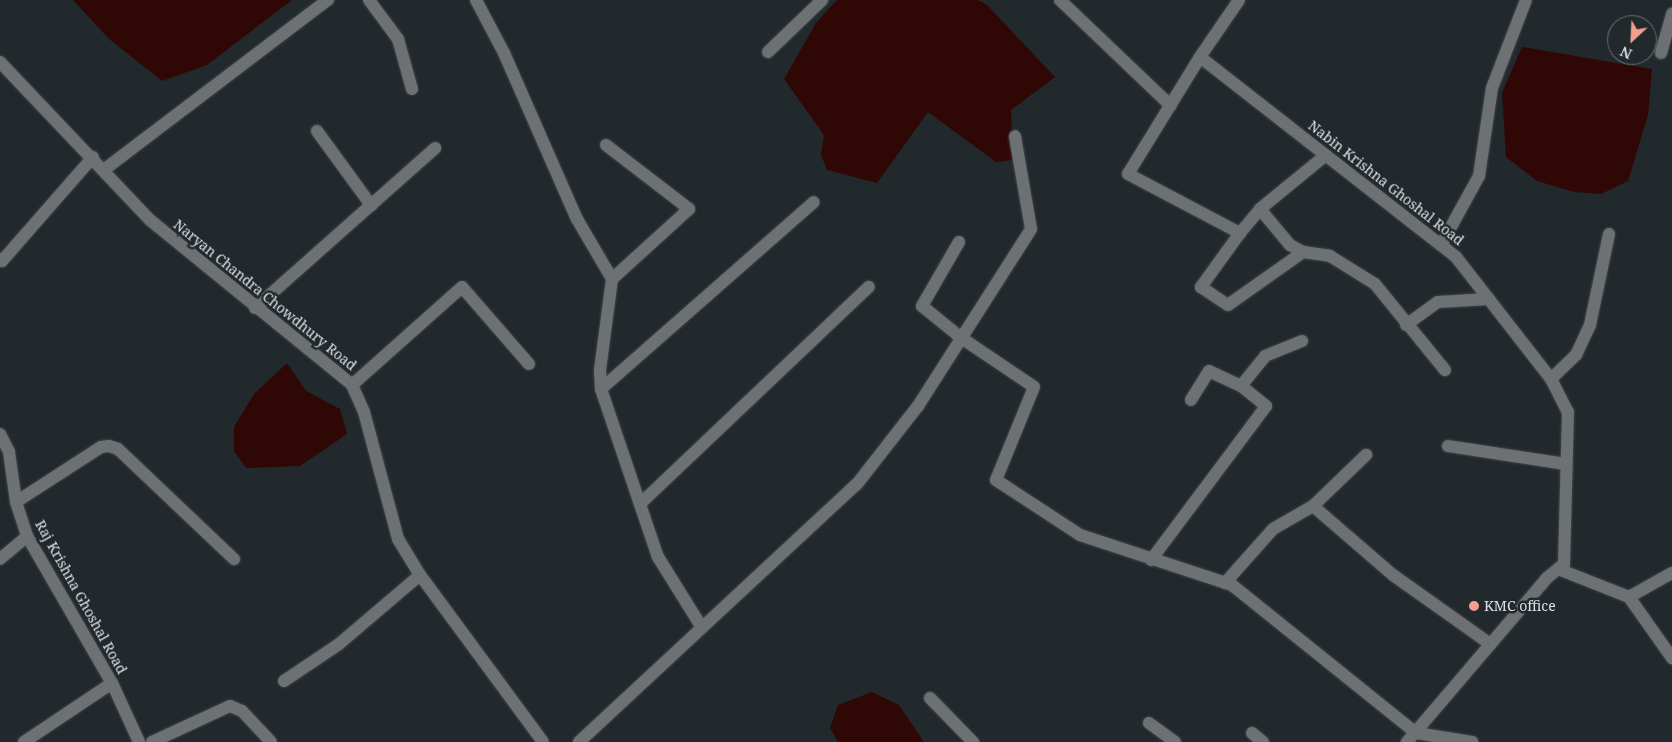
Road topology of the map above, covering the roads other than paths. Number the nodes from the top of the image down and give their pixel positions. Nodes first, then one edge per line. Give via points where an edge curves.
1 (328, 0) edge
2 (369, 0) edge
3 (476, 0) edge
4 (822, 0) edge
5 (1060, 0) edge
6 (1239, 0) edge
7 (1526, 0) edge
8 (1672, 14) edge
9 (768, 52) dead end
10 (1661, 53) dead end
11 (1200, 57) junction
12 (0, 62) edge
13 (412, 89) dead end
14 (1171, 106) junction
15 (317, 131) dead end
16 (1015, 136) dead end
17 (606, 145) dead end
18 (435, 148) dead end
19 (1326, 155) junction
20 (93, 157) junction
21 (105, 169) junction
22 (814, 202) dead end
23 (371, 205) junction
24 (1260, 209) junction
25 (1240, 233) junction
26 (1609, 234) dead end
27 (959, 242) dead end
28 (1441, 245) junction
29 (1303, 252) junction
30 (0, 259) edge
31 (612, 279) junction
32 (868, 287) dead end
33 (1489, 299) junction
34 (255, 308) junction
35 (1406, 325) junction
36 (960, 337) junction
37 (1302, 341) dead end
38 (529, 364) dead end
39 (1445, 370) dead end
40 (1551, 378) junction
41 (352, 385) junction
42 (1241, 386) junction
43 (601, 389) junction
44 (1191, 400) dead end
45 (0, 434) edge
46 (1448, 446) dead end
47 (1366, 455) dead end
48 (1565, 464) junction
49 (16, 502) junction
50 (641, 503) junction
51 (1313, 506) junction
52 (27, 536) junction
53 (0, 559) edge
54 (234, 559) dead end
55 (1151, 560) junction
56 (1558, 569) junction
57 (1672, 573) edge
58 (420, 575) junction
59 (1225, 583) junction
60 (1628, 597) junction
61 (701, 626) junction
62 (1490, 644) junction
63 (1672, 658) edge
64 (284, 681) dead end
65 (112, 683) junction
66 (930, 698) dead end
67 (1149, 723) dead end
68 (1252, 733) dead end
69 (1411, 737) edge
70 (24, 742) edge
71 (139, 742) edge
72 (152, 742) edge
73 (271, 742) edge
74 (543, 742) edge
75 (579, 742) edge
76 (973, 742) edge
77 (1175, 742) edge
78 (1263, 742) edge
79 (1472, 742) edge

1 - 21 street
2 - 13 street via 398,39
3 - 31 street via 504,53 577,219
4 - 9 street
5 - 14 street
6 - 11 street
7 - 28 street via 1492,88 1479,176
8 - 10 street
11 - 14 street
11 - 19 street, Nabin Krishna Ghoshal Road
12 - 20 street, Naryan Chandra Chowdhury Road
14 - 25 street via 1128,174
15 - 23 street
16 - 36 street via 1032,229
17 - 31 street via 689,209
18 - 23 street
19 - 24 street
19 - 28 street, Nabin Krishna Ghoshal Road
20 - 21 street, Naryan Chandra Chowdhury Road
20 - 30 street via 2,261
21 - 34 street, Naryan Chandra Chowdhury Road via 150,220
22 - 43 street
23 - 34 street
24 - 25 street
24 - 29 street via 1290,245
25 - 29 street via 1201,287 1228,305
26 - 40 street via 1590,325 1576,355
27 - 36 street via 922,306
28 - 33 street, Nabin Krishna Ghoshal Road via 1456,256
29 - 35 street via 1330,256 1374,284
31 - 43 street via 603,340
32 - 50 street
33 - 35 street via 1438,302
33 - 40 street, Nabin Krishna Ghoshal Road
34 - 41 street, Naryan Chandra Chowdhury Road
35 - 39 street
36 - 55 street via 1034,387 996,480 1080,535
36 - 61 street via 918,406 856,484
37 - 42 street via 1265,356
38 - 41 street via 462,286
40 - 48 street, Nabin Krishna Ghoshal Road via 1568,412
41 - 58 street, Naryan Chandra Chowdhury Road via 364,412 392,525
42 - 44 street via 1209,371
42 - 55 street via 1266,406
43 - 50 street
45 - 49 street, Raj Krishna Ghoshal Road via 9,452
46 - 48 street
47 - 51 street
48 - 56 street, Nabin Krishna Ghoshal Road via 1564,564
49 - 52 street, Raj Krishna Ghoshal Road
49 - 54 street via 101,447 118,448
50 - 61 street via 658,557
51 - 59 street via 1273,529
51 - 62 street via 1393,575
52 - 53 street
52 - 65 street, Raj Krishna Ghoshal Road
55 - 59 street via 1154,558
56 - 60 street
56 - 62 street, Nabin Krishna Ghoshal Road
57 - 60 street
58 - 64 street via 339,644
58 - 74 street, Naryan Chandra Chowdhury Road
59 - 69 street via 1232,585
60 - 63 street
61 - 75 street
62 - 69 street, Nabin Krishna Ghoshal Road
65 - 70 street
65 - 71 street, Raj Krishna Ghoshal Road
66 - 76 street
67 - 77 street
68 - 78 street
69 - 79 street
72 - 73 street via 230,706 242,711

